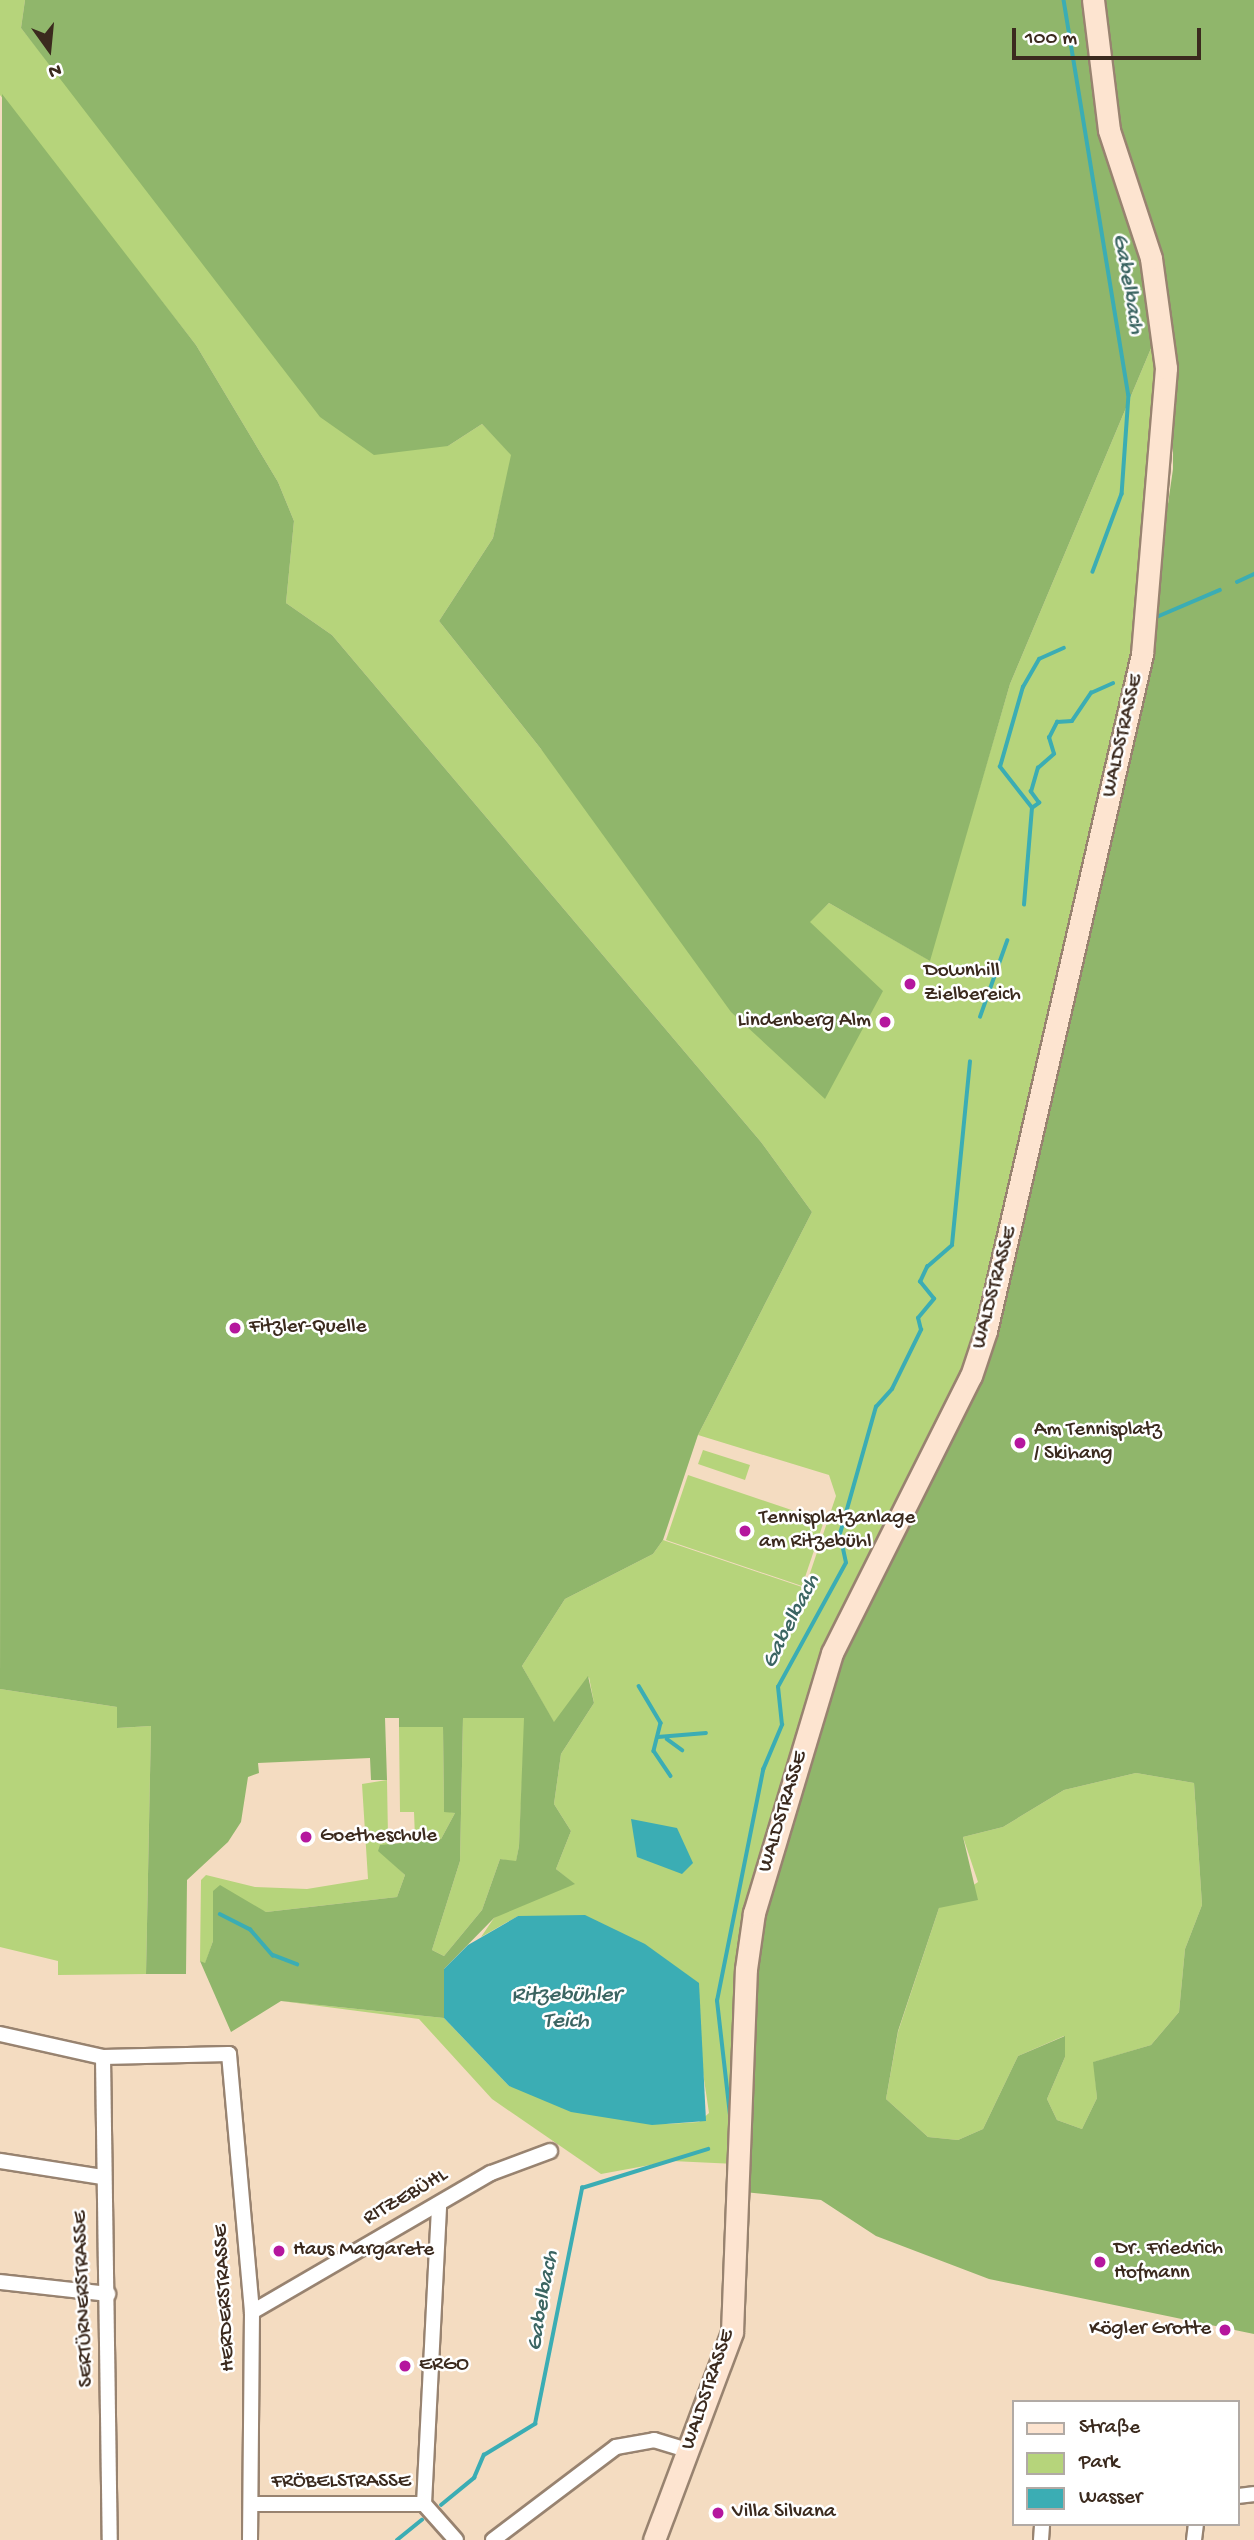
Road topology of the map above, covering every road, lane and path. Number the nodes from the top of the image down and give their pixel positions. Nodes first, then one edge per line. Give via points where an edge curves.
1 (1093, 0) edge
2 (0, 2034) edge
3 (103, 2057) junction
4 (550, 2151) dead end
5 (0, 2161) edge
6 (102, 2177) junction
7 (439, 2204) junction
8 (0, 2282) edge
9 (108, 2294) junction
10 (252, 2312) junction
11 (689, 2451) junction
12 (251, 2504) junction
13 (424, 2504) junction
14 (110, 2540) edge
15 (250, 2540) edge
16 (456, 2540) edge
17 (493, 2540) edge
18 (654, 2540) edge

1 - 11 street, WALDSTRASSE via 1110,130 1151,258 1165,344 1142,654 986,1331 971,1376 832,1653 754,1913 746,1969 736,2304 723,2363
2 - 3 street
3 - 6 street, SERTÜRNERSTRASSE
3 - 10 street, HERDERSTRASSE via 229,2054
4 - 7 street, RITZEBÜHL via 491,2173
5 - 6 street
6 - 9 street, SERTÜRNERSTRASSE
7 - 10 street, RITZEBÜHL
7 - 13 street, FRÖBELSTRASSE
8 - 9 street
9 - 14 street, SERTÜRNERSTRASSE
10 - 12 street, HERDERSTRASSE
11 - 17 street via 654,2440 615,2447
11 - 18 street, WALDSTRASSE
12 - 13 street, FRÖBELSTRASSE
12 - 15 street, HERDERSTRASSE
13 - 16 street

